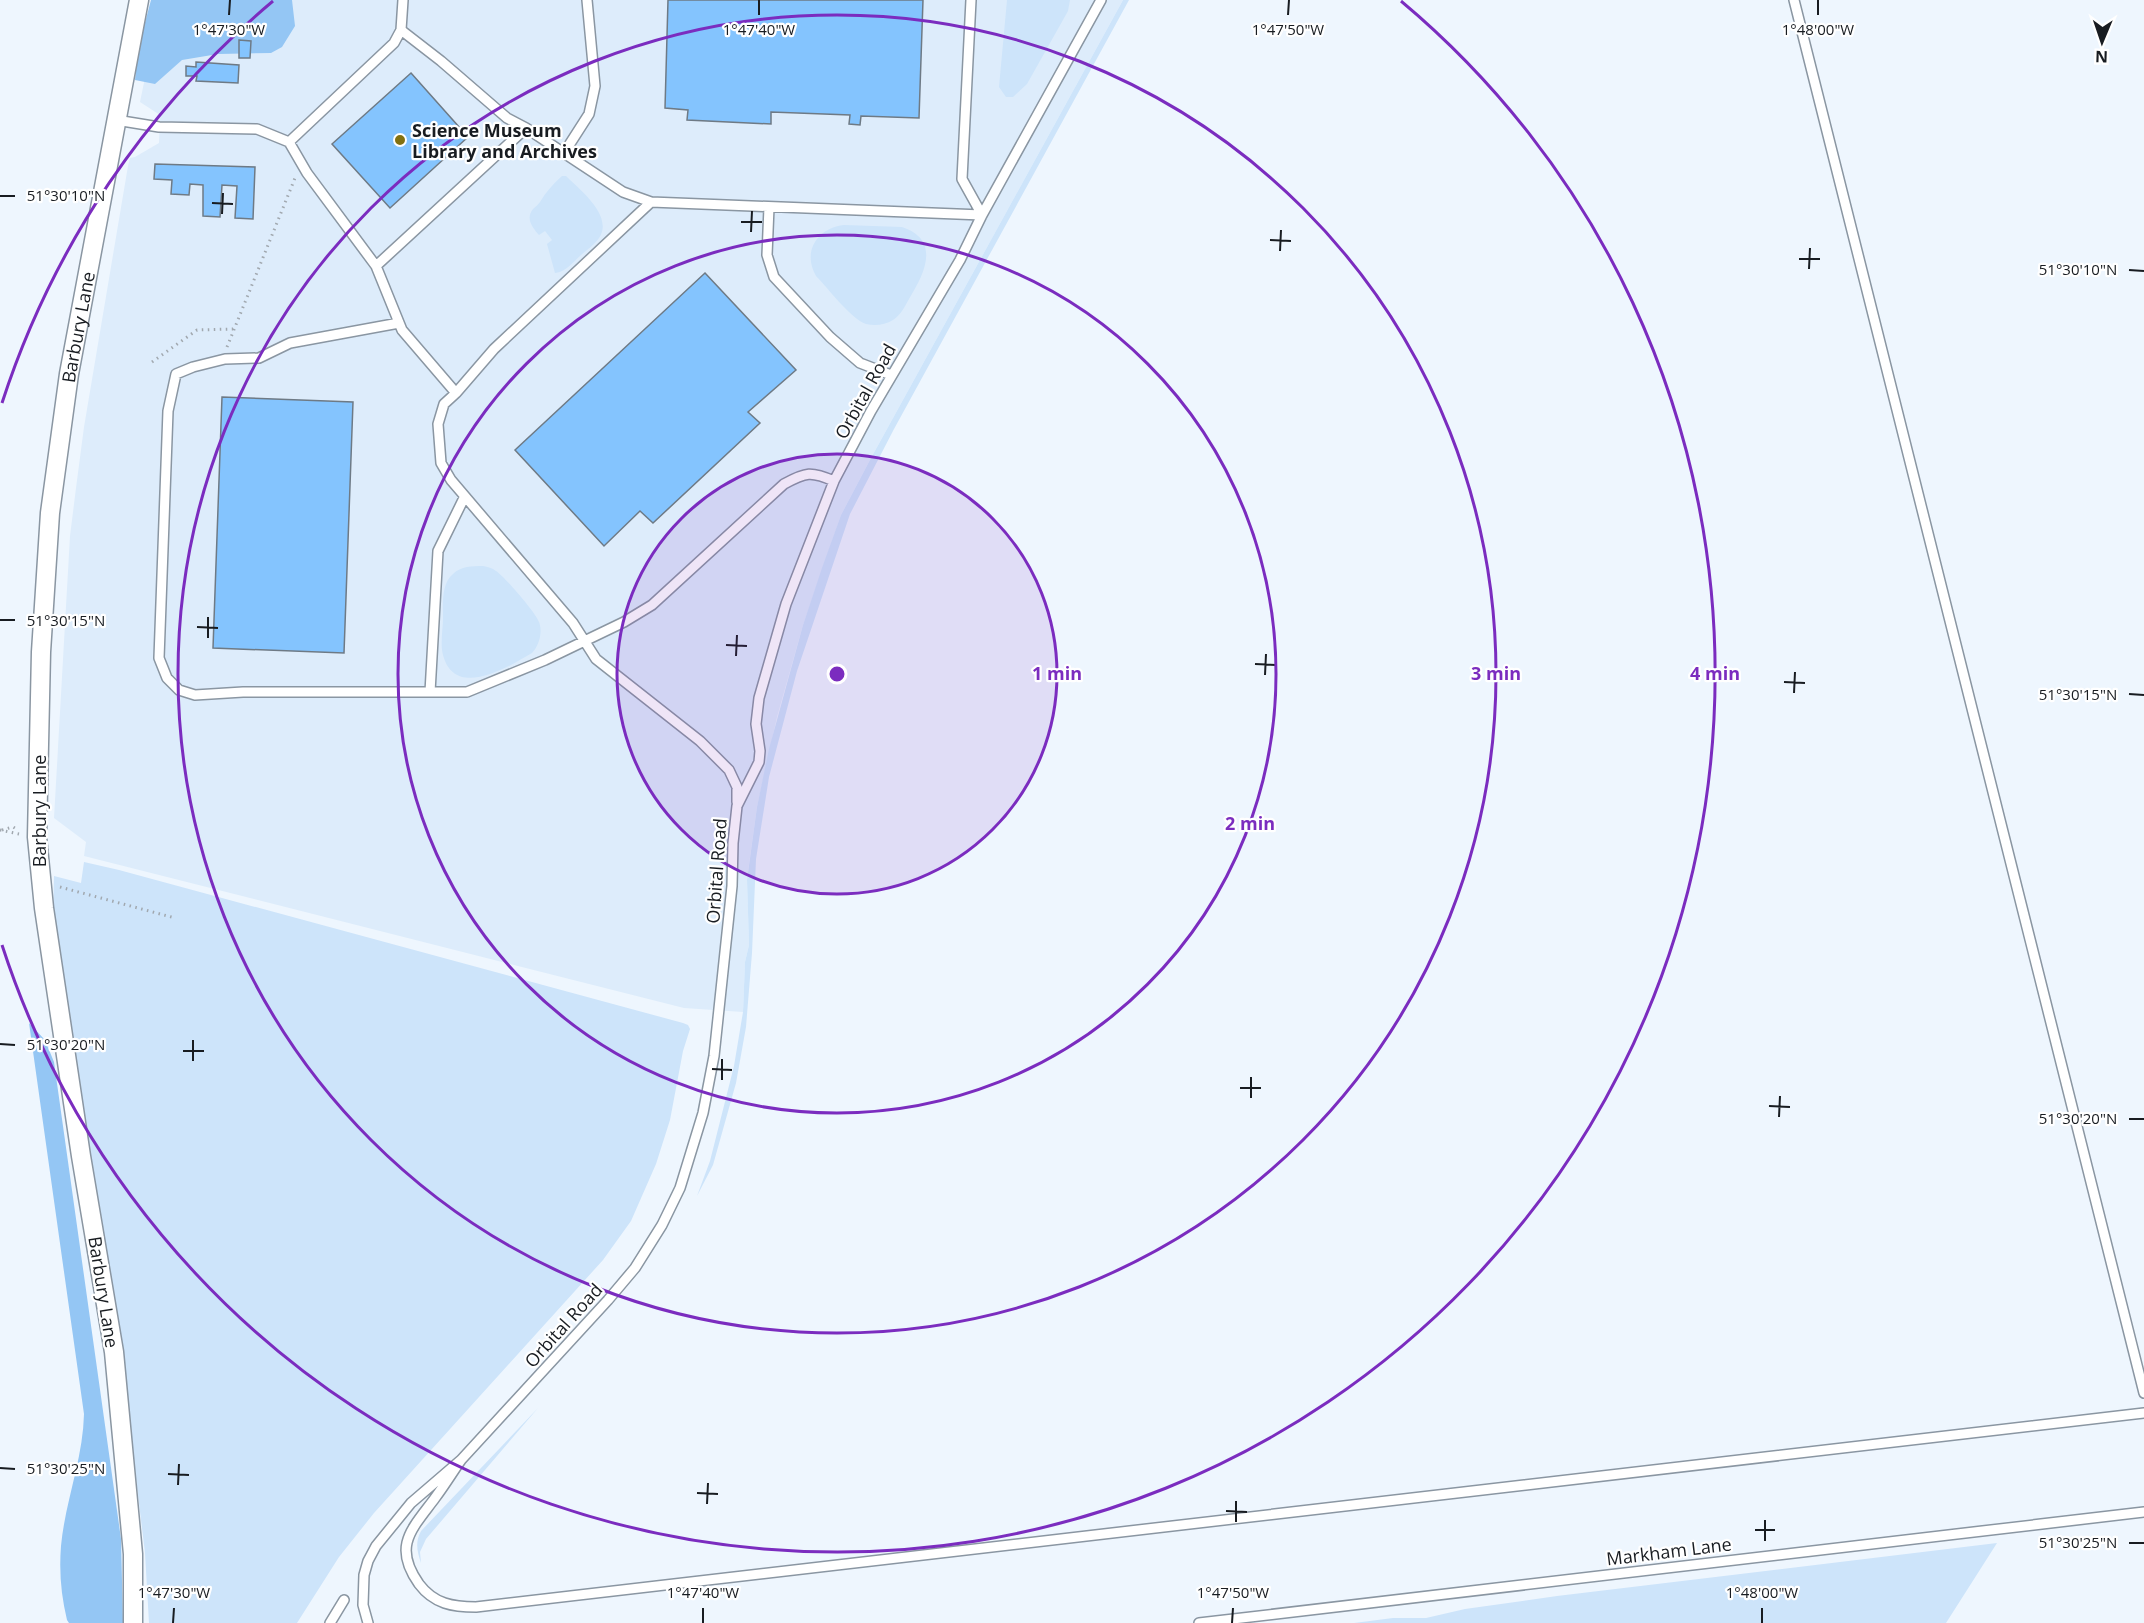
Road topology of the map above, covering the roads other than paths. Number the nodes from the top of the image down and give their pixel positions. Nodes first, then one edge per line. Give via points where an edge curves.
1 (139, 0) edge
2 (403, 0) edge
3 (588, 0) edge
4 (971, 0) edge
5 (1794, 0) edge
6 (1098, 2) edge
7 (401, 30) junction
8 (116, 120) junction
9 (526, 128) junction
10 (289, 142) junction
11 (564, 153) junction
12 (651, 202) junction
13 (769, 207) junction
14 (982, 215) junction
15 (376, 266) junction
16 (399, 323) junction
17 (891, 375) junction
18 (456, 393) junction
19 (834, 482) junction
20 (464, 498) junction
21 (585, 640) junction
22 (430, 692) junction
23 (737, 806) junction
24 (2144, 1393) edge
25 (2144, 1413) edge
26 (461, 1460) junction
27 (2144, 1512) edge
28 (344, 1600) dead end
29 (133, 1623) edge
30 (330, 1623) edge
31 (368, 1623) edge
32 (1199, 1623) edge

1 - 8 street, Barbury Lane
2 - 7 lane
3 - 11 lane via 595,86 589,114
4 - 14 lane via 962,179
5 - 24 lane
6 - 14 lane, Orbital Road
7 - 9 lane via 507,118
7 - 10 lane via 394,43
8 - 10 lane via 159,127 257,129
8 - 29 street, Barbury Lane via 69,374 50,513 41,652 37,837 40,882 114,1352 133,1554
9 - 11 lane
9 - 15 lane
10 - 15 lane
11 - 12 lane via 623,192
12 - 13 lane
12 - 18 lane via 494,349
13 - 14 lane
13 - 17 lane via 767,255 774,277 830,338 860,363
14 - 17 lane, Orbital Road via 960,260
15 - 16 lane
16 - 18 lane
16 - 22 lane via 290,343 259,358 225,359 176,375 168,411 159,658 167,678 179,690 195,695
17 - 19 lane, Orbital Road
18 - 20 lane via 444,404 438,424 441,463
19 - 21 lane via 804,473 784,484 652,605
19 - 23 lane, Orbital Road via 783,615 759,698 759,762
20 - 21 lane
20 - 22 lane via 438,551
21 - 22 lane via 467,692
21 - 23 lane via 596,659 700,741 729,770 736,787
23 - 26 lane, Orbital Road via 714,1056 703,1113 680,1188 635,1268
25 - 26 lane via 476,1607 434,1600 414,1576 405,1549 406,1538 416,1521
26 - 31 lane via 411,1503 376,1546 364,1575 363,1605
27 - 32 lane, Markham Lane
28 - 30 lane

